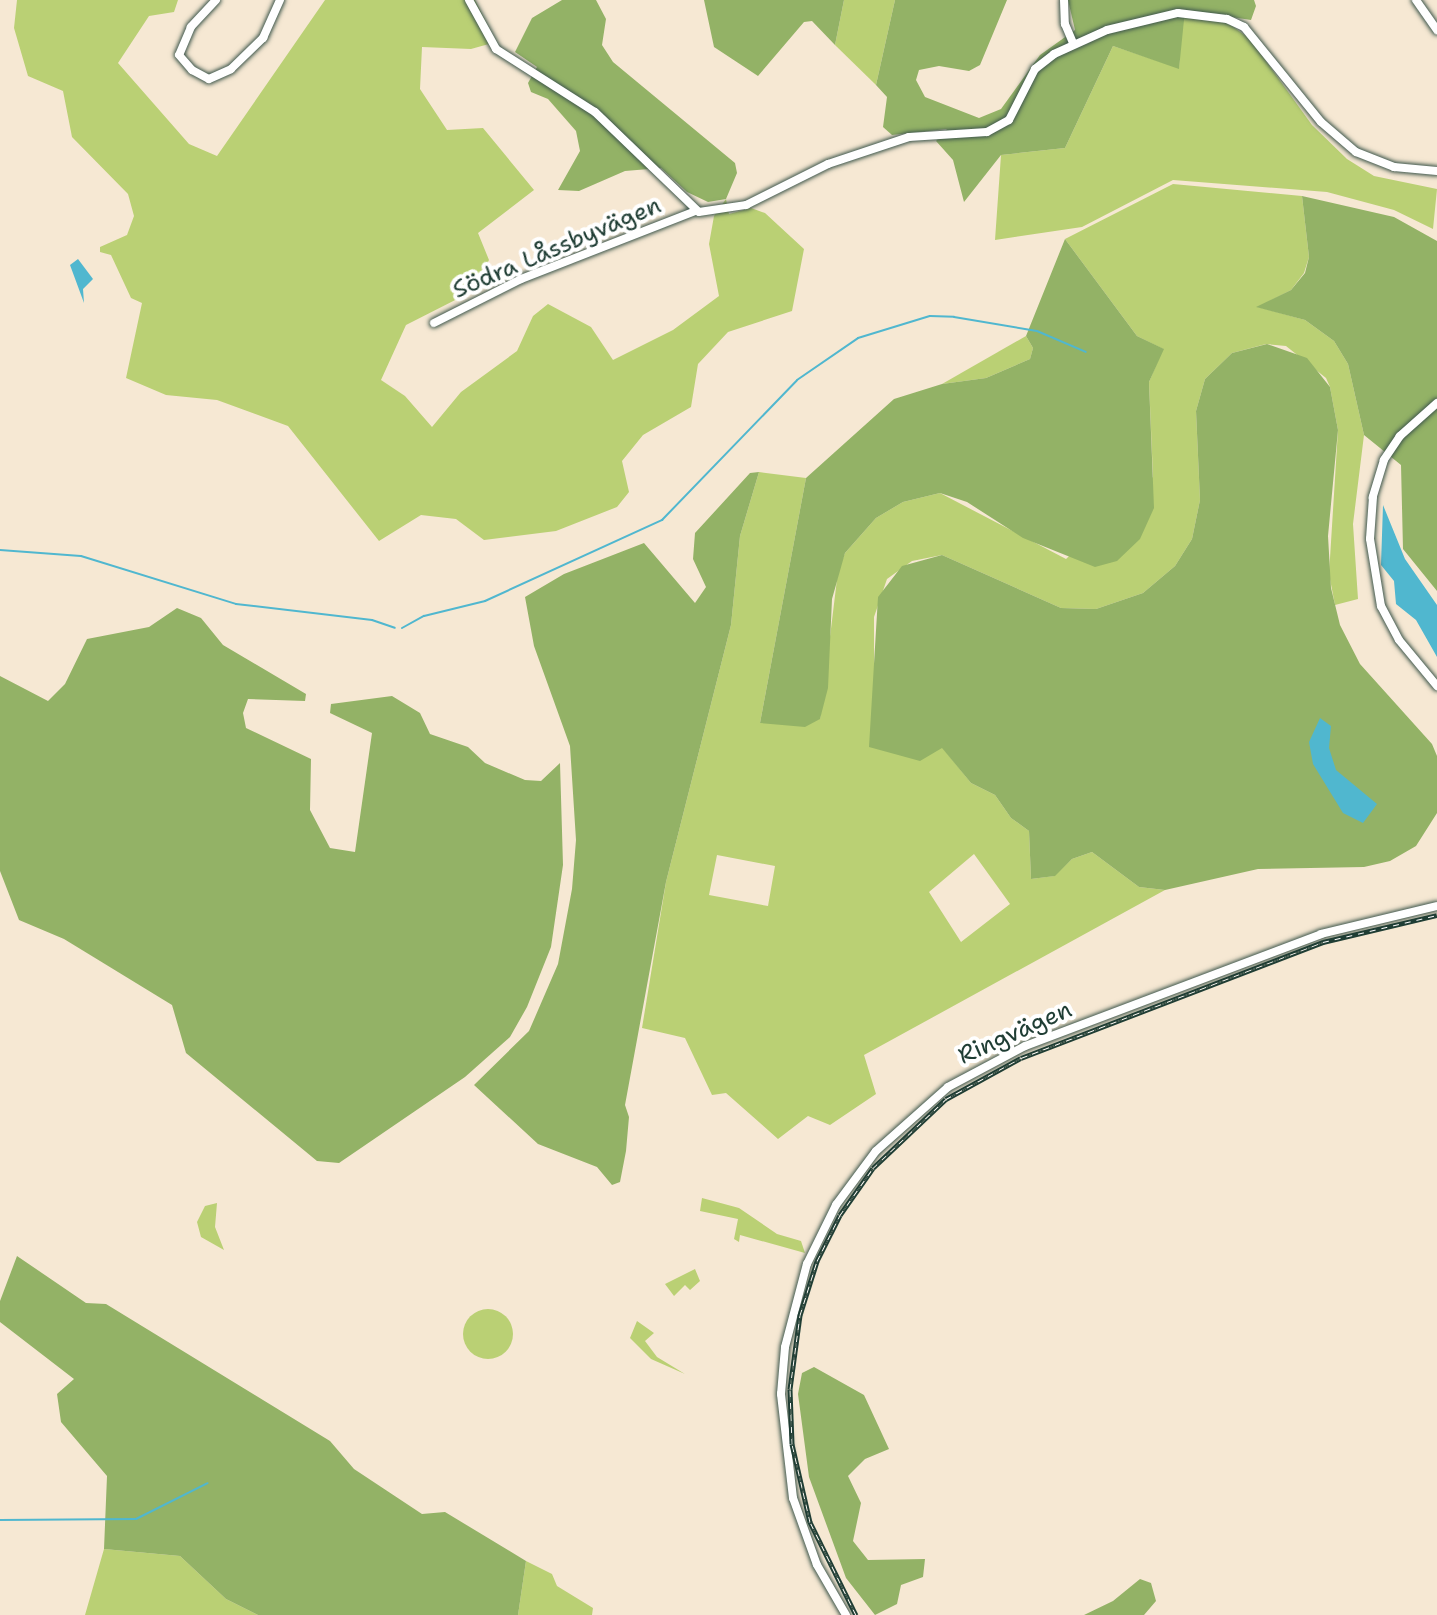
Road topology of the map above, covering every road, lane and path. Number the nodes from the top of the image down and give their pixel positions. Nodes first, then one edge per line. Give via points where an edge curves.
1 (216, 0) edge
2 (280, 0) edge
3 (469, 0) edge
4 (1064, 0) edge
5 (1416, 0) edge
6 (1437, 30) edge
7 (1073, 43) junction
8 (1437, 171) edge
9 (695, 211) junction
10 (434, 323) dead end
11 (1437, 403) edge
12 (1437, 686) edge
13 (1437, 906) edge
14 (846, 1615) edge

1 - 2 street via 191,27 179,55 209,79 231,69 263,38
3 - 9 street via 496,49 584,104
4 - 7 street
5 - 6 street
7 - 8 street via 1156,16 1227,19 1254,37 1321,122 1347,146 1389,166
7 - 9 street, Södra Låssbyvägen via 1035,69 1016,110 999,126 972,134 909,137 828,164 746,205
9 - 10 street, Södra Låssbyvägen via 521,279
11 - 12 street via 1400,436 1384,460 1373,497 1370,539 1381,606 1399,640
13 - 14 street, Ringvägen via 1321,934 1025,1046 948,1087 876,1151 836,1205 807,1264 785,1347 781,1394 793,1498 817,1565

